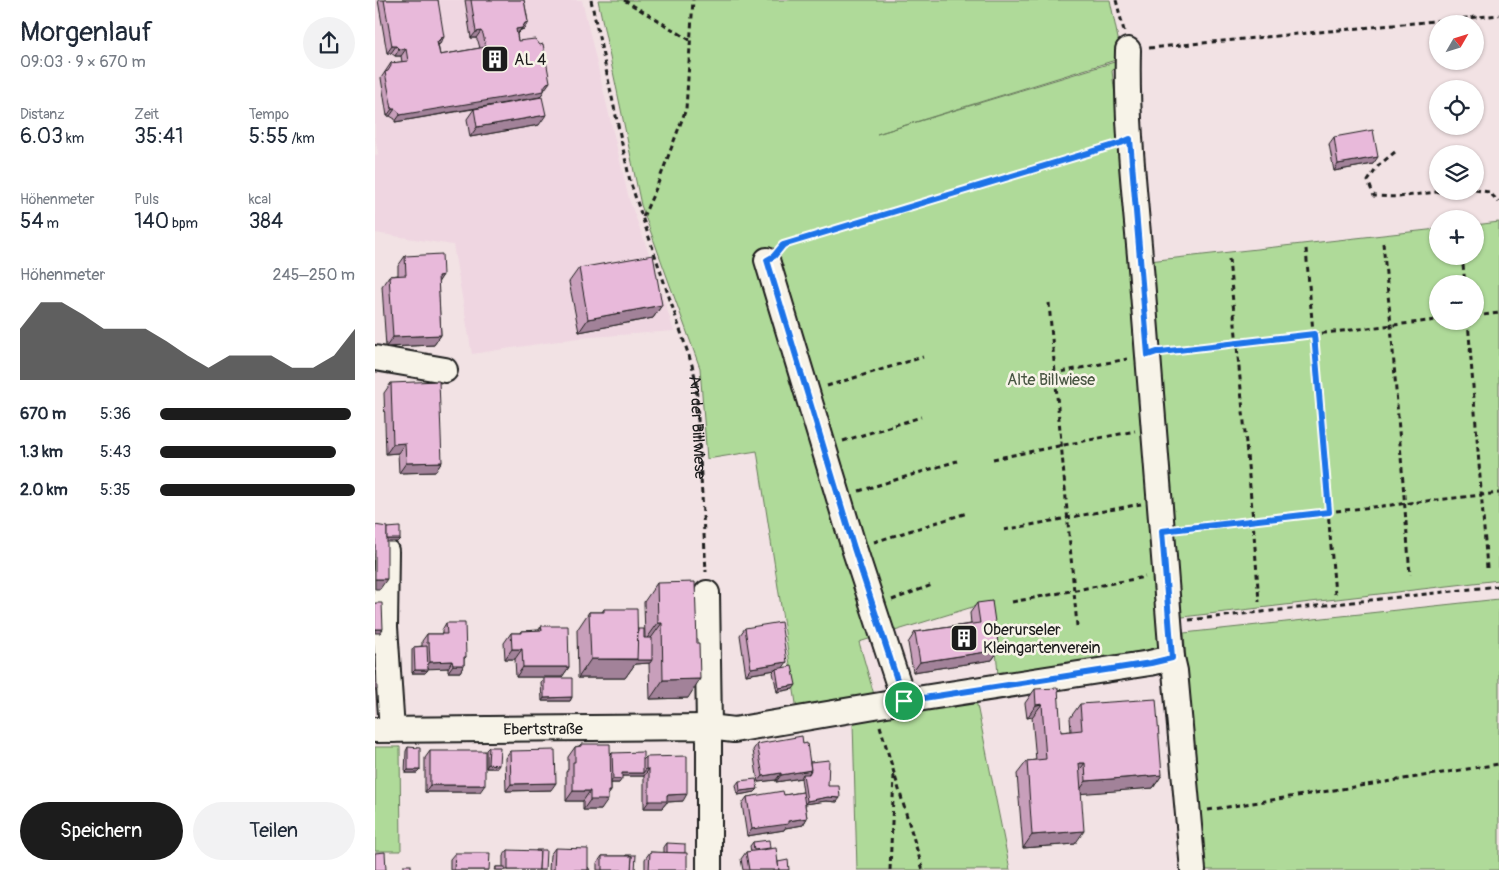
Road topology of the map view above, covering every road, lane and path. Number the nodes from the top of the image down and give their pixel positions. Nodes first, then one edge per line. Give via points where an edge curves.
1 (591, 0) edge
2 (624, 0) edge
3 (693, 0) edge
4 (1116, 0) edge
5 (1499, 16) edge
6 (690, 40) junction
7 (1128, 50) junction
8 (1130, 139) junction
9 (1395, 152) dead end
10 (1484, 191) edge
11 (1429, 193) edge
12 (1499, 202) edge
13 (643, 218) junction
14 (1383, 244) dead end
15 (1306, 249) dead end
16 (1229, 258) dead end
17 (767, 260) joint
18 (1049, 303) dead end
19 (1499, 313) edge
20 (1484, 315) edge
21 (1429, 321) edge
22 (1391, 325) junction
23 (1469, 330) edge
24 (1314, 334) junction
25 (1237, 343) junction
26 (1148, 355) junction
27 (923, 357) dead end
28 (375, 358) edge
29 (445, 370) dead end
30 (1055, 373) junction
31 (807, 392) junction
32 (921, 417) dead end
33 (1143, 430) dead end
34 (1062, 445) junction
35 (823, 447) junction
36 (993, 459) dead end
37 (957, 461) dead end
38 (1499, 493) edge
39 (1481, 495) junction
40 (839, 497) junction
41 (1149, 502) dead end
42 (1405, 503) junction
43 (1329, 512) junction
44 (967, 513) dead end
45 (1068, 518) junction
46 (1253, 520) junction
47 (1004, 530) dead end
48 (1162, 531) junction
49 (854, 548) junction
50 (386, 551) edge
51 (1487, 568) dead end
52 (1165, 573) junction
53 (1410, 576) dead end
54 (932, 585) dead end
55 (1499, 586) edge
56 (1074, 590) junction
57 (707, 593) joint
58 (1335, 594) dead end
59 (1012, 602) dead end
60 (1259, 602) dead end
61 (872, 606) junction
62 (1169, 622) junction
63 (1077, 626) dead end
64 (1172, 658) junction
65 (904, 701) junction
66 (874, 706) junction
67 (709, 727) junction
68 (384, 730) edge
69 (1499, 764) edge
70 (894, 772) junction
71 (1188, 813) junction
72 (709, 870) edge
73 (890, 870) edge
74 (923, 870) edge
75 (1193, 870) edge

1 - 13 path, An der Billwiese via 630,181
2 - 6 path
3 - 6 path
4 - 7 path
5 - 7 path
6 - 13 path via 686,109
7 - 8 street
8 - 17 path via 783,245
8 - 26 street
9 - 11 path via 1379,164 1368,182 1374,196
10 - 12 path
13 - 57 path, An der Billwiese via 696,381
14 - 22 path
15 - 24 path
16 - 25 path
17 - 31 street
18 - 30 path
19 - 20 path
21 - 22 path
22 - 24 path
22 - 42 path
23 - 39 path
24 - 25 path
24 - 43 path
25 - 26 path
25 - 46 path
26 - 30 path
26 - 48 street
27 - 31 path
28 - 29 street
30 - 34 path
31 - 35 street
32 - 35 path
33 - 34 path
34 - 36 path
34 - 45 path
35 - 40 street
37 - 40 path
38 - 39 path
39 - 42 path
39 - 51 path
40 - 49 street
41 - 45 path
42 - 43 path
42 - 53 path
43 - 46 path
43 - 58 path
44 - 49 path
45 - 47 path
45 - 56 path
46 - 48 path
46 - 60 path
48 - 52 street
49 - 61 street
50 - 68 street
52 - 56 path
52 - 62 street
54 - 61 path
55 - 62 path
56 - 59 path
56 - 63 path
57 - 67 street
61 - 65 street
62 - 64 street
64 - 65 street, Ebertstraße
64 - 71 street
65 - 66 street, Ebertstraße
66 - 67 street, Ebertstraße via 734,730
66 - 70 path
67 - 68 street, Ebertstraße
67 - 72 street
69 - 71 path
70 - 73 path
70 - 74 path
71 - 75 street

